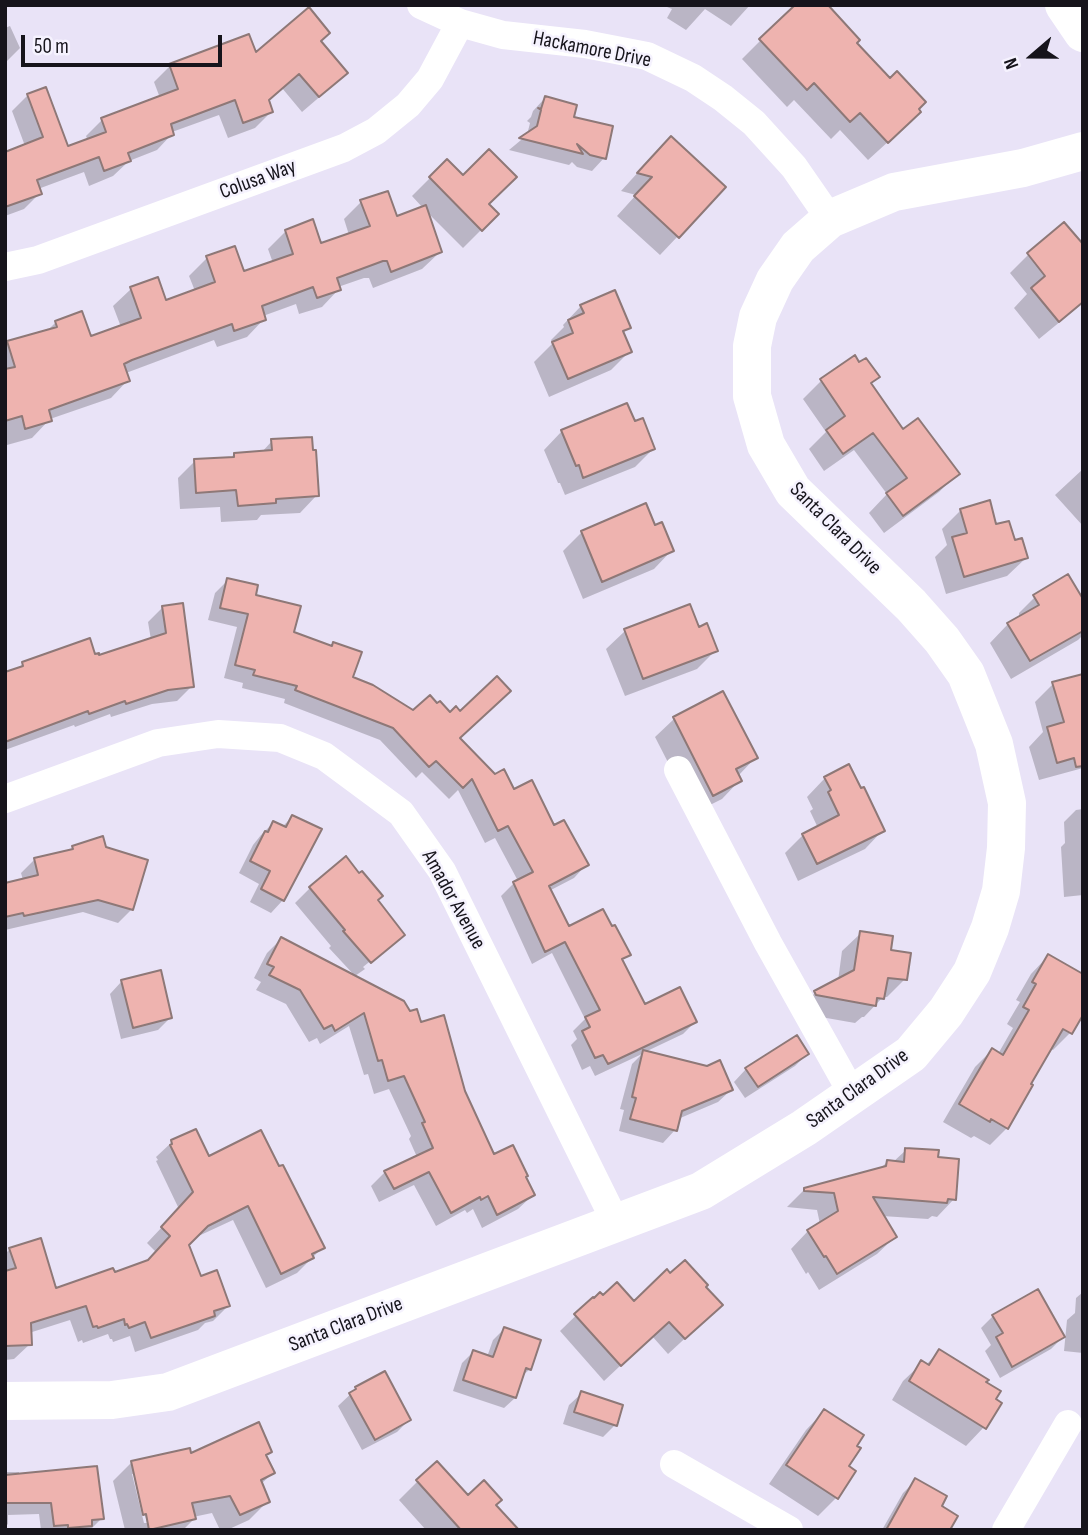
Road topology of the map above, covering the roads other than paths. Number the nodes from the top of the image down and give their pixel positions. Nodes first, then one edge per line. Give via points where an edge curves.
1 (421, 5) edge
2 (1065, 5) edge
3 (460, 23) junction
4 (1083, 33) edge
5 (1083, 151) edge
6 (831, 219) junction
7 (5, 267) edge
8 (678, 770) dead end
9 (5, 799) edge
10 (853, 1095) junction
11 (616, 1223) junction
12 (5, 1401) edge
13 (1068, 1424) dead end
14 (674, 1464) dead end
15 (789, 1530) edge
16 (1006, 1530) edge

1 - 3 street, Hackamore Drive
2 - 4 street
3 - 6 street, Hackamore Drive via 503,35 647,56 693,78 754,123 794,167
3 - 7 street, Colusa Way via 430,79 376,131 331,153 38,260
5 - 6 street, Santa Clara Drive via 1023,168 894,192
6 - 10 street, Santa Clara Drive via 798,247 775,280 758,317 751,396 766,445 793,491 911,605 966,674 994,744 1007,803 1000,891 972,972 911,1054
8 - 10 street
9 - 11 street, Amador Avenue via 158,743 218,734 280,738 324,756 401,813 442,872
10 - 11 street, Santa Clara Drive via 701,1191
11 - 12 street, Santa Clara Drive via 168,1392 112,1400
13 - 16 street
14 - 15 street

